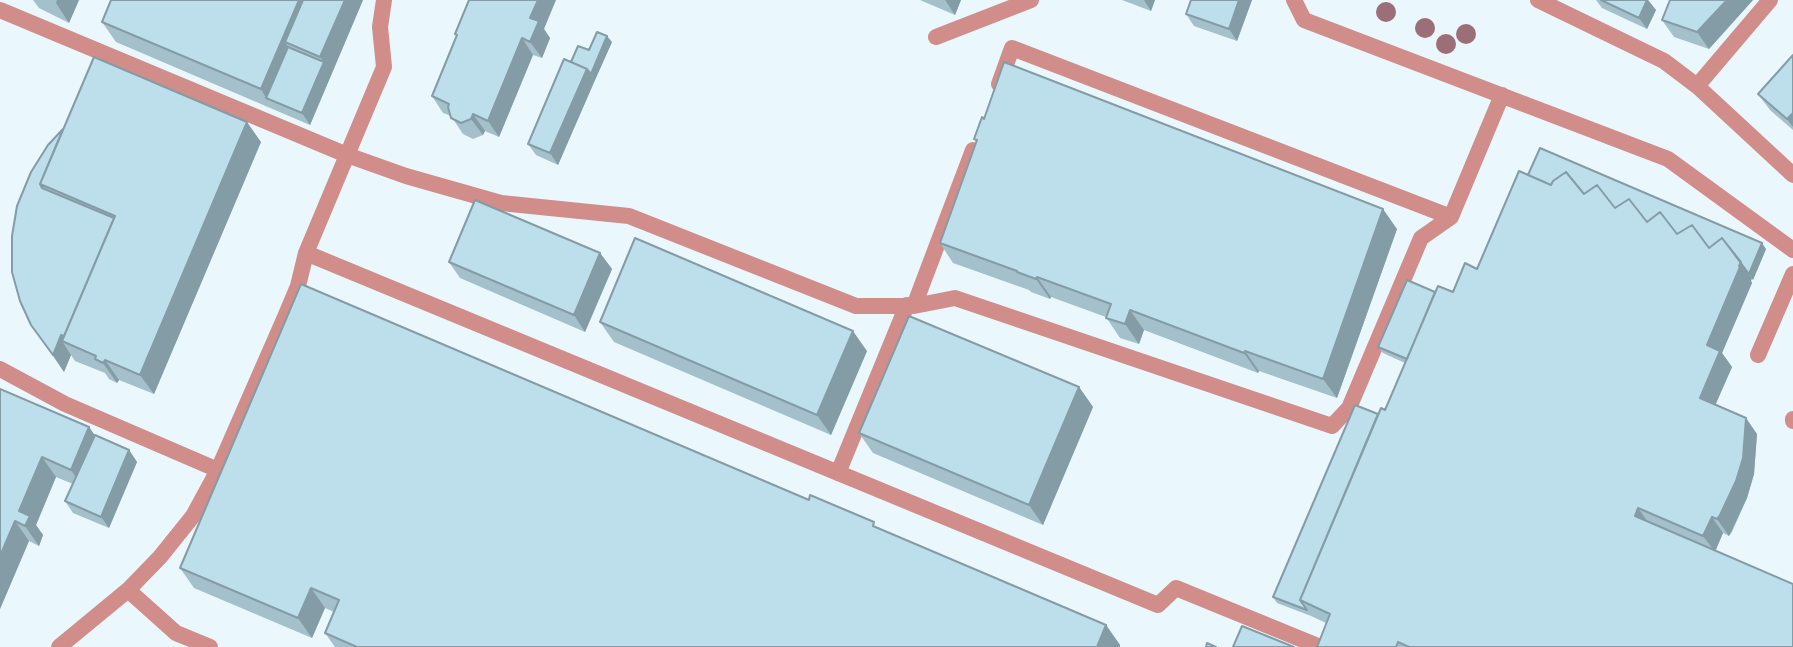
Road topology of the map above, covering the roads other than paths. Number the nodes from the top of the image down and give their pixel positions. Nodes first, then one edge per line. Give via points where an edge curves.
1 (384, 0) edge
2 (1031, 0) edge
3 (1294, 0) edge
4 (1538, 0) edge
5 (1770, 0) edge
6 (0, 10) edge
7 (936, 37) dead end
8 (1697, 86) junction
9 (1502, 95) junction
10 (993, 100) edge
11 (978, 138) edge
12 (347, 155) junction
13 (1793, 175) edge
14 (1451, 217) junction
15 (1793, 250) edge
16 (306, 253) junction
17 (1793, 274) edge
18 (911, 305) junction
19 (1758, 355) dead end
20 (0, 369) edge
21 (218, 470) junction
22 (838, 473) junction
23 (128, 590) junction
24 (59, 647) edge
25 (211, 647) edge
26 (1320, 647) edge

1 - 12 lane via 380,27 384,67
2 - 7 lane
3 - 9 lane via 1304,19
4 - 8 lane via 1664,61
5 - 8 lane
6 - 12 lane
8 - 13 lane
9 - 14 lane
9 - 15 lane via 1668,159
10 - 14 lane via 1012,48
11 - 18 lane
12 - 16 lane
12 - 18 lane via 501,203 629,216 856,306
14 - 18 lane via 1421,238 1349,408 1332,426 955,298
16 - 21 lane via 298,286
16 - 22 lane
17 - 19 lane
18 - 22 lane
20 - 21 lane via 65,404
21 - 23 lane via 193,516
22 - 26 lane via 1158,605 1176,588
23 - 24 lane
23 - 25 lane via 176,633

